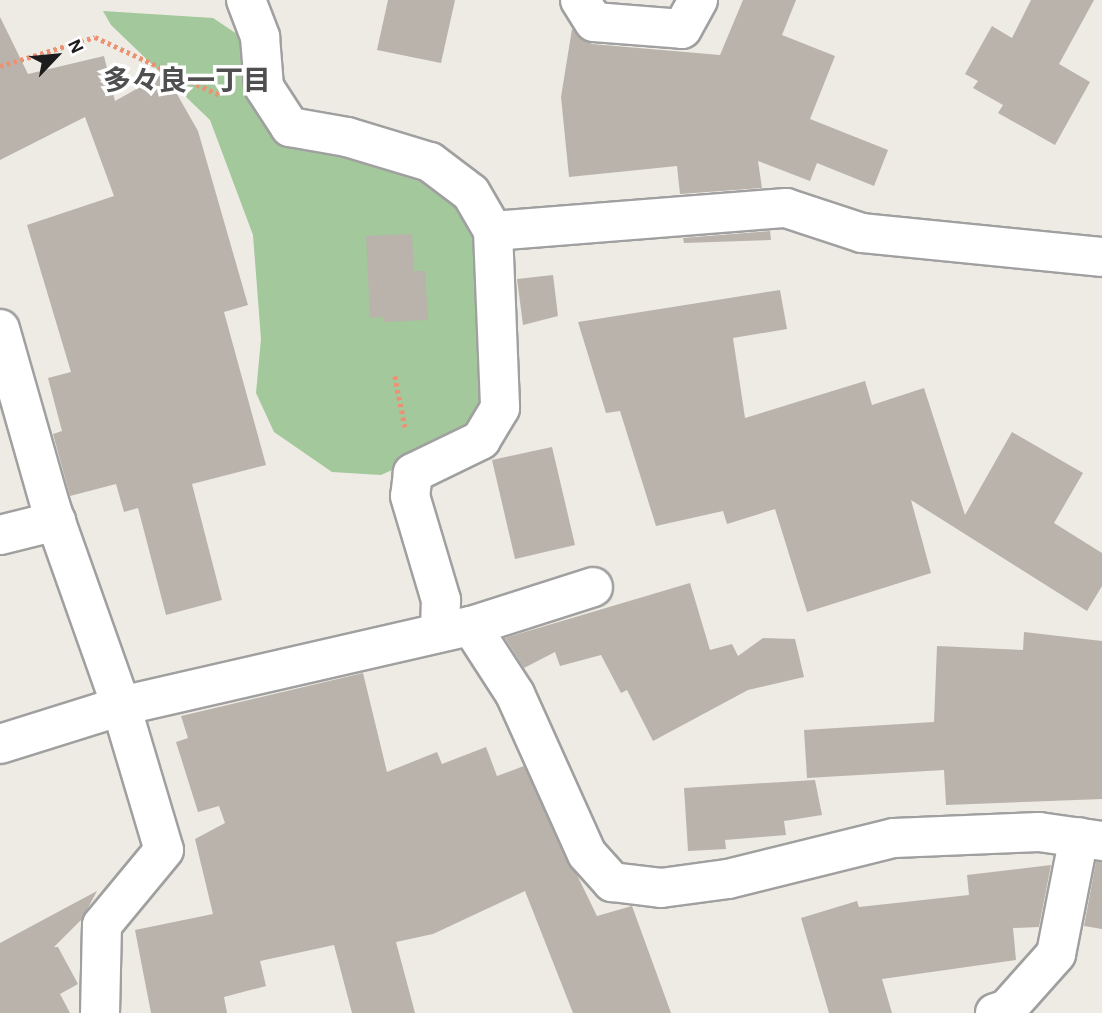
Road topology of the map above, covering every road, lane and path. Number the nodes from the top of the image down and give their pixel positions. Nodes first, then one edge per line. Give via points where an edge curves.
1 (246, 0) edge
2 (580, 0) edge
3 (698, 0) edge
4 (0, 66) edge
5 (264, 87) junction
6 (494, 231) junction
7 (1102, 257) edge
8 (0, 329) edge
9 (56, 521) junction
10 (0, 535) edge
11 (593, 587) dead end
12 (455, 629) junction
13 (121, 706) junction
14 (0, 744) edge
15 (1090, 839) edge
16 (100, 1013) edge
17 (995, 1013) edge

1 - 5 street via 260,37
2 - 3 street via 594,22 682,29
4 - 5 path via 95,37 218,97
5 - 6 street via 290,127 347,137 430,162 471,193
6 - 7 street via 786,208 862,233
6 - 12 street via 500,408 481,440 413,473 410,496 441,600
8 - 9 street
9 - 10 street
9 - 13 street
11 - 12 street
12 - 13 street
12 - 15 street via 514,694 587,854 612,882 661,888 728,879 894,838 1039,832
13 - 14 street
13 - 16 street via 164,850 102,925
15 - 17 street via 1056,954 1007,1009

